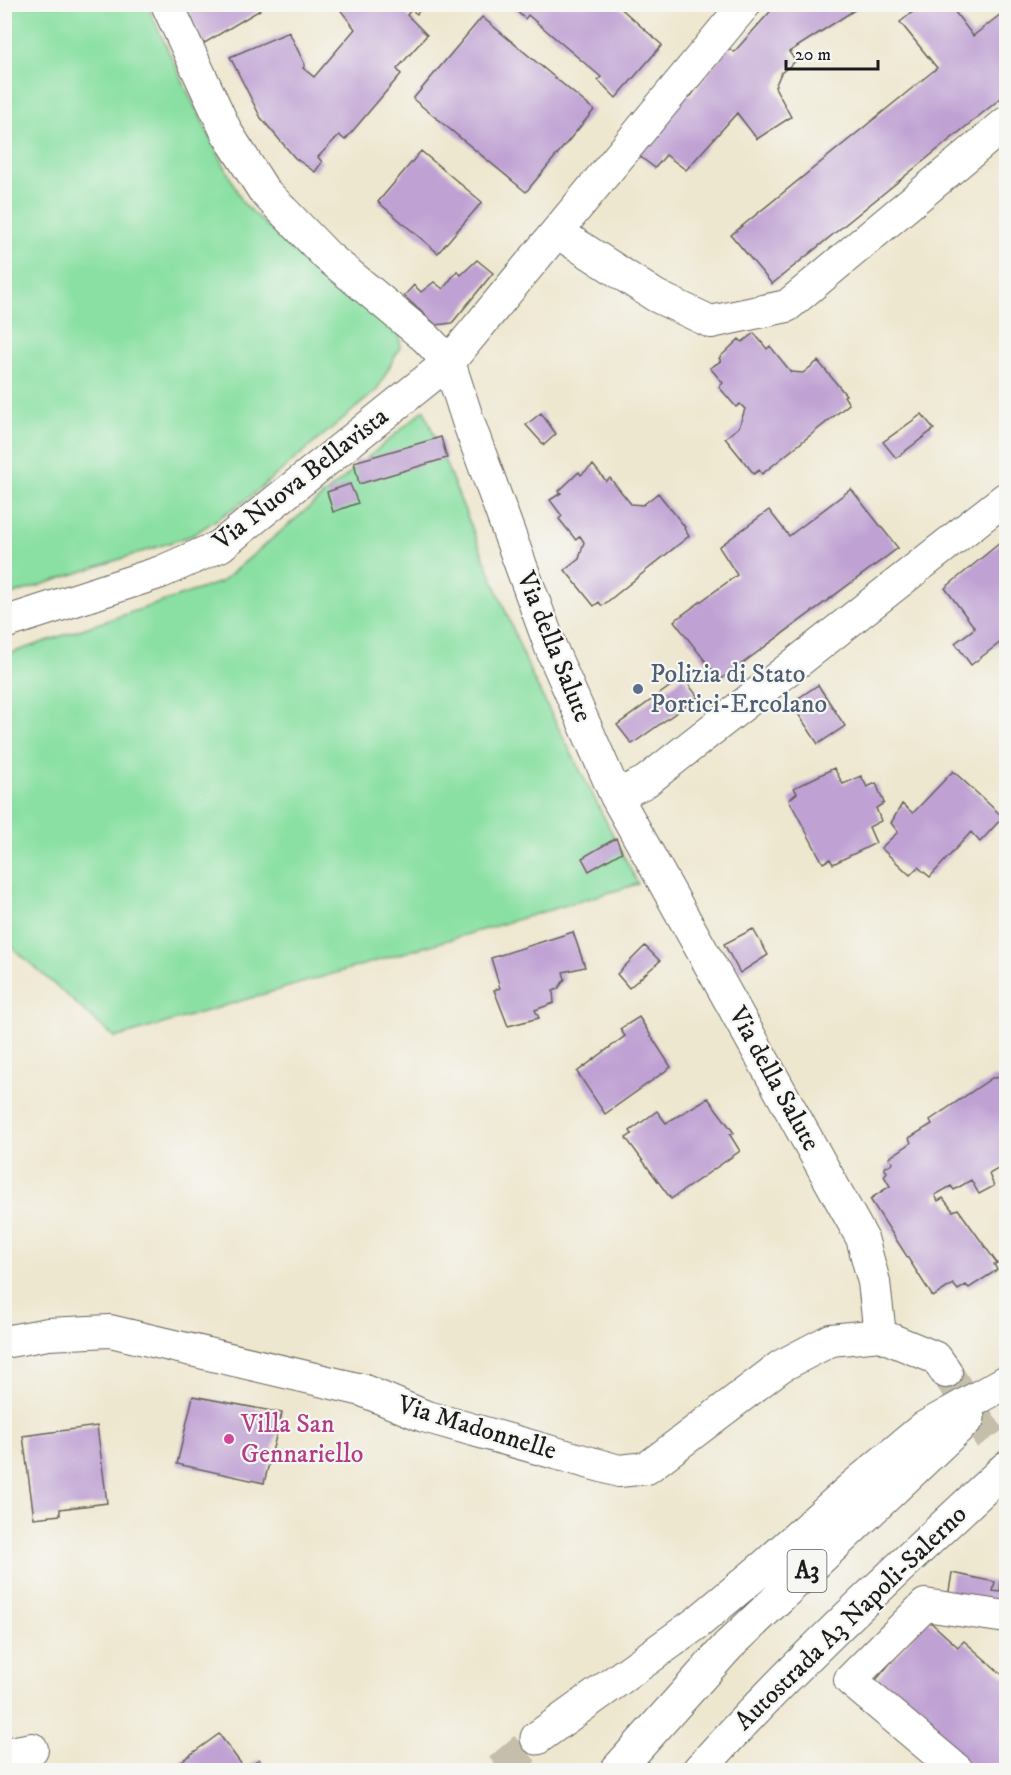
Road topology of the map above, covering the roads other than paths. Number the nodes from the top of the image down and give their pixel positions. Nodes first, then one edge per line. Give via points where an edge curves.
1 (167, 4) edge
2 (745, 4) edge
3 (1006, 123) edge
4 (557, 232) junction
5 (449, 362) junction
6 (1006, 498) edge
7 (4, 623) edge
8 (616, 796) junction
9 (880, 1335) junction
10 (4, 1342) edge
11 (946, 1371) tunnel mouth
12 (1006, 1382) edge
13 (1006, 1468) edge
14 (1006, 1617) edge
15 (537, 1738) tunnel mouth
16 (617, 1770) edge
17 (699, 1770) edge
18 (957, 1770) edge

1 - 5 street, Via della Salute via 227,133 264,191 327,256 426,338
2 - 4 street, Via Nuova Bellavista
3 - 4 street via 787,306 711,322 656,296
4 - 5 street, Via Nuova Bellavista
5 - 7 street, Via Nuova Bellavista via 220,546 161,572
5 - 8 street, Via della Salute via 551,648
6 - 8 street via 645,782
8 - 9 street, Via della Salute via 862,1238 874,1282
9 - 10 street, Via Madonnelle via 831,1340 781,1366 647,1468 619,1471 424,1416 362,1390 110,1331 48,1334
9 - 11 street via 936,1358
12 - 15 highway via 924,1428 697,1623
12 - 16 highway, A3 via 728,1646
13 - 17 highway, Autostrada A3 Napoli-Salerno / A3 via 842,1621
14 - 18 street via 925,1605 850,1680

